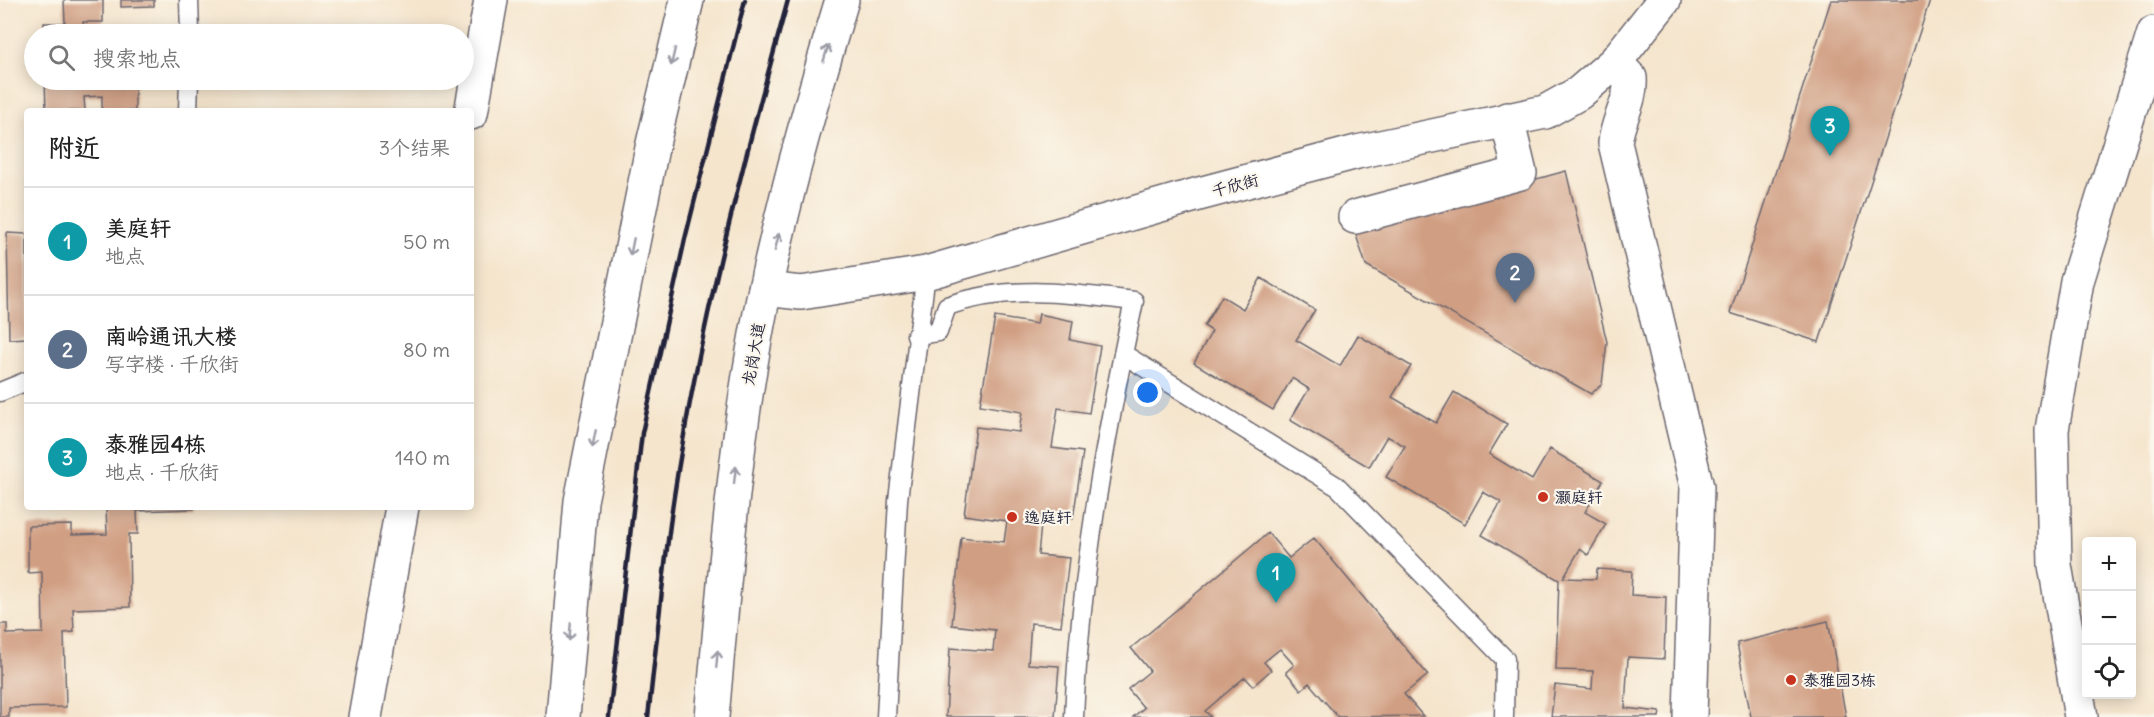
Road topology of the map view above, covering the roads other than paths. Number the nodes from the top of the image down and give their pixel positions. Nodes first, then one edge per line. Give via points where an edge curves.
1 (189, 0) edge
2 (491, 0) edge
3 (687, 0) edge
4 (842, 0) edge
5 (1664, 0) edge
6 (190, 24) edge
7 (2154, 33) edge
8 (1615, 62) junction
9 (189, 90) edge
10 (188, 108) edge
11 (472, 108) edge
12 (1507, 119) junction
13 (1355, 217) dead end
14 (926, 273) junction
15 (765, 290) junction
16 (916, 336) junction
17 (1123, 354) junction
18 (24, 382) edge
19 (0, 392) edge
20 (401, 510) edge
21 (365, 717) edge
22 (563, 717) edge
23 (712, 717) edge
24 (886, 717) edge
25 (1074, 717) edge
26 (1504, 717) edge
27 (1690, 717) edge
28 (2081, 717) edge

1 - 6 lane
2 - 11 main road
3 -> 22 main road via 652,148 581,501
15 -> 4 main road, 龙岗大道 via 818,78
5 - 8 main road, 千欣街
7 - 28 main road via 2078,281 2052,430 2055,565
8 - 12 main road, 千欣街 via 1579,93 1545,112
8 - 27 main road via 1630,78 1631,92 1616,125 1615,143 1697,487
9 - 10 lane
12 - 13 main road via 1520,174
12 - 14 main road, 千欣街 via 1256,179
14 - 15 main road, 千欣街 via 801,293
14 - 16 lane
23 -> 15 main road, 龙岗大道 via 737,464
16 - 17 lane via 938,332 947,306 970,298 1055,291 1134,301
16 - 24 lane via 898,500
17 - 25 lane via 1094,516
17 - 26 lane via 1338,487 1505,659
18 - 19 lane
20 - 21 main road

